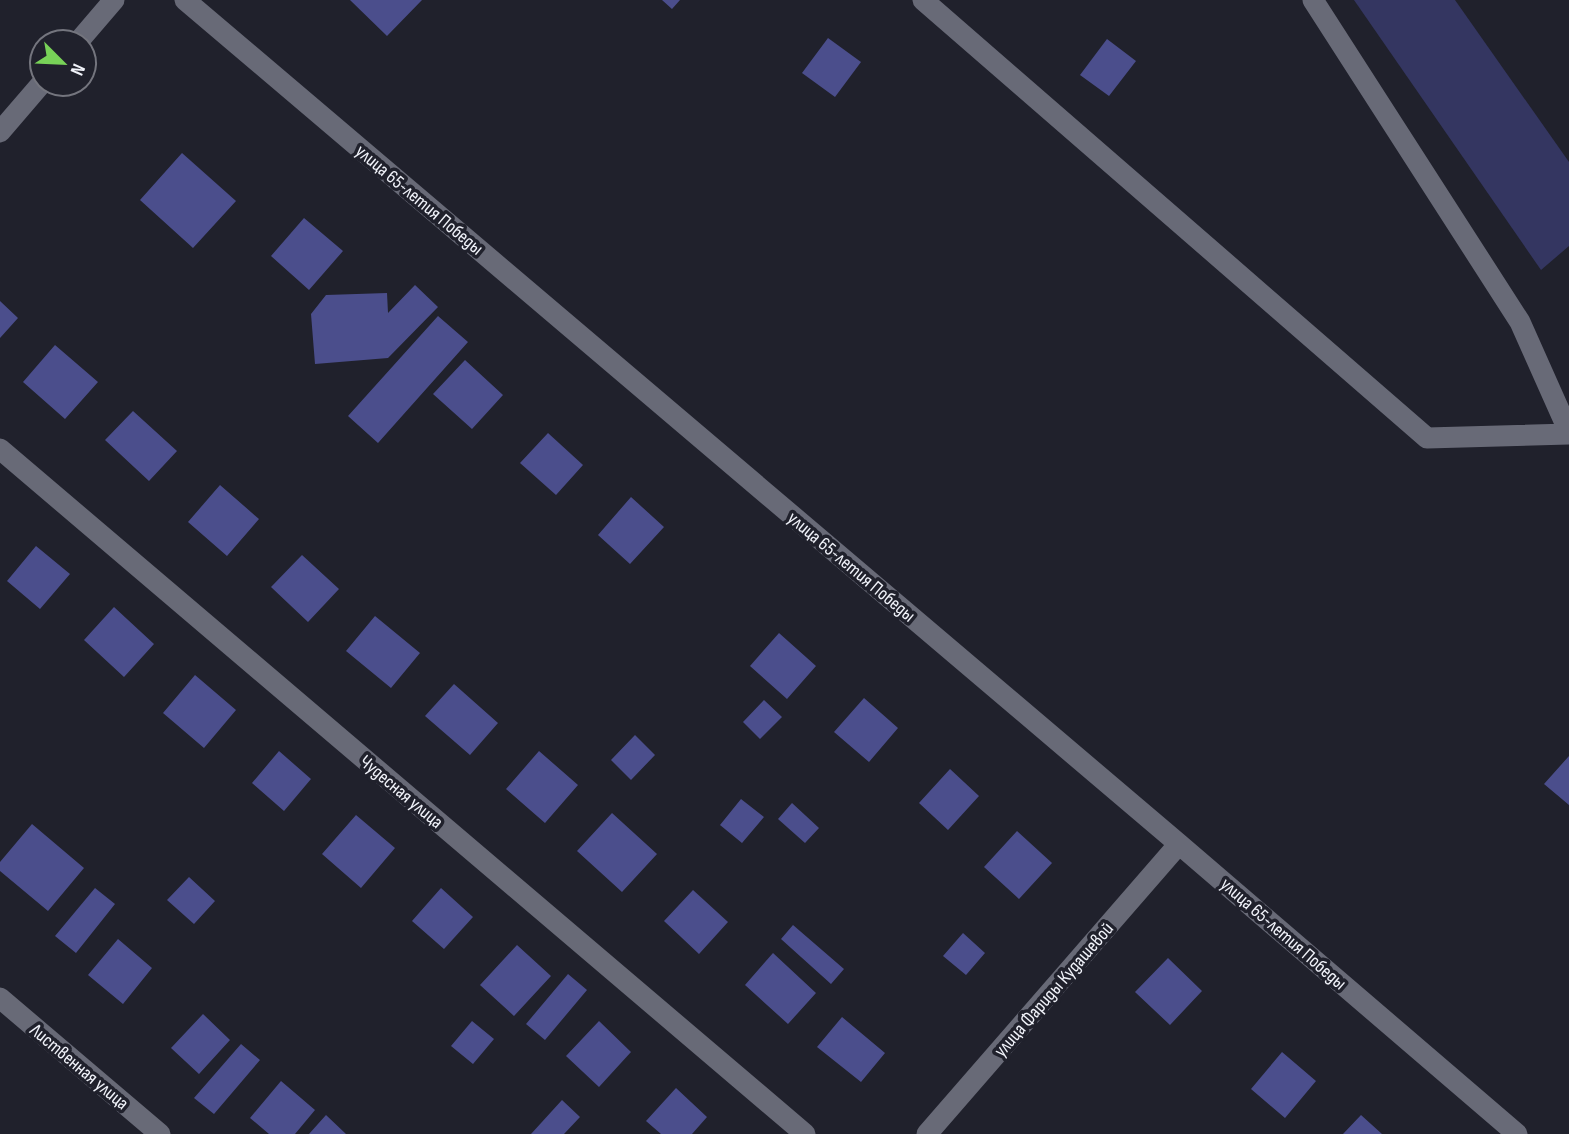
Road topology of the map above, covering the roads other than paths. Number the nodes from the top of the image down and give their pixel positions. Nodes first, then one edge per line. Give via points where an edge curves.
1 (114, 0) edge
2 (185, 0) edge
3 (923, 0) edge
4 (1313, 0) edge
5 (90, 28) edge
6 (29, 98) edge
7 (0, 132) edge
8 (1569, 433) edge
9 (0, 449) edge
10 (1179, 844) junction
11 (0, 998) edge
12 (160, 1134) edge
13 (805, 1134) edge
14 (927, 1134) edge
15 (1517, 1134) edge

1 - 5 street
2 - 10 street, улица 65-летия Победы
3 - 8 street via 1427,438
4 - 8 street via 1520,322
6 - 7 street
9 - 13 street, Чудесная улица
10 - 14 street, улица Фариды Кудашевой
10 - 15 street, улица 65-летия Победы
11 - 12 street, Лиственная улица

